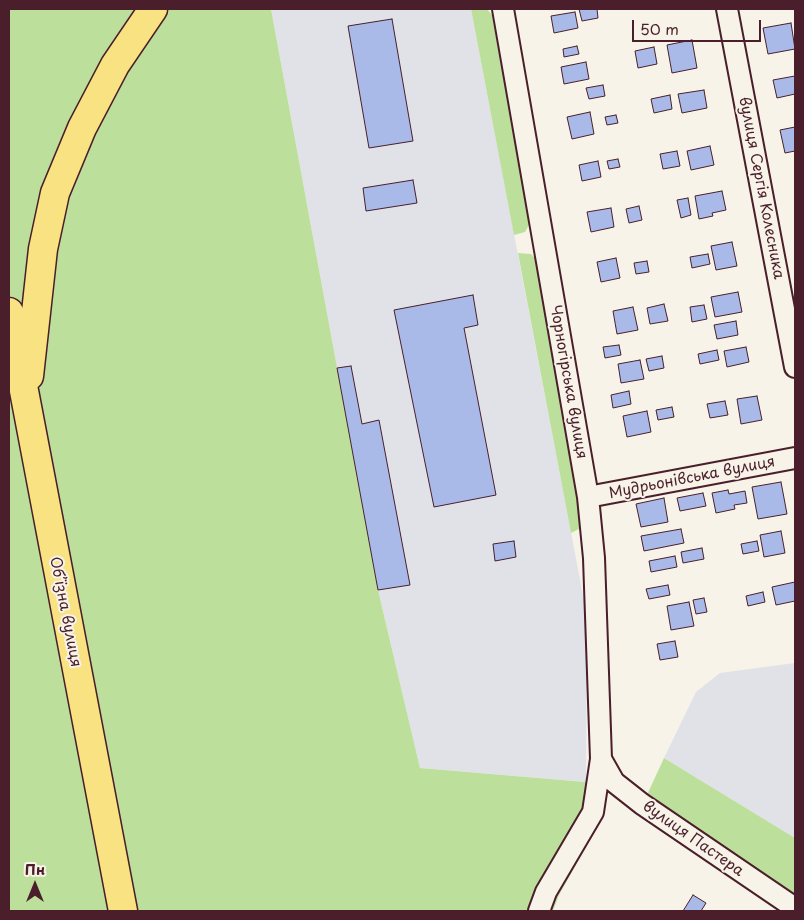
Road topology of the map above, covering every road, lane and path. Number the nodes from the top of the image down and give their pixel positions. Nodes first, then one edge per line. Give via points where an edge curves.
1 (153, 9) edge
2 (503, 9) edge
3 (727, 9) edge
4 (9, 312) edge
5 (795, 367) edge
6 (26, 407) junction
7 (795, 458) edge
8 (588, 497) junction
9 (601, 759) junction
10 (795, 908) edge
11 (123, 911) edge
12 (538, 911) edge

1 - 6 main road via 115,65 82,128 55,193 43,249
2 - 8 street, Чорногірська вулиця
3 - 5 street, вулиця Сергія Колесника
4 - 6 main road, Обʼїзна вулиця
6 - 11 main road, Обʼїзна вулиця
7 - 8 street, Мудрьонівська вулиця
8 - 9 street, Чорногірська вулиця via 592,526
9 - 10 street, вулиця Пастера via 614,782 642,804
9 - 12 street, Чорногірська вулиця via 593,812

